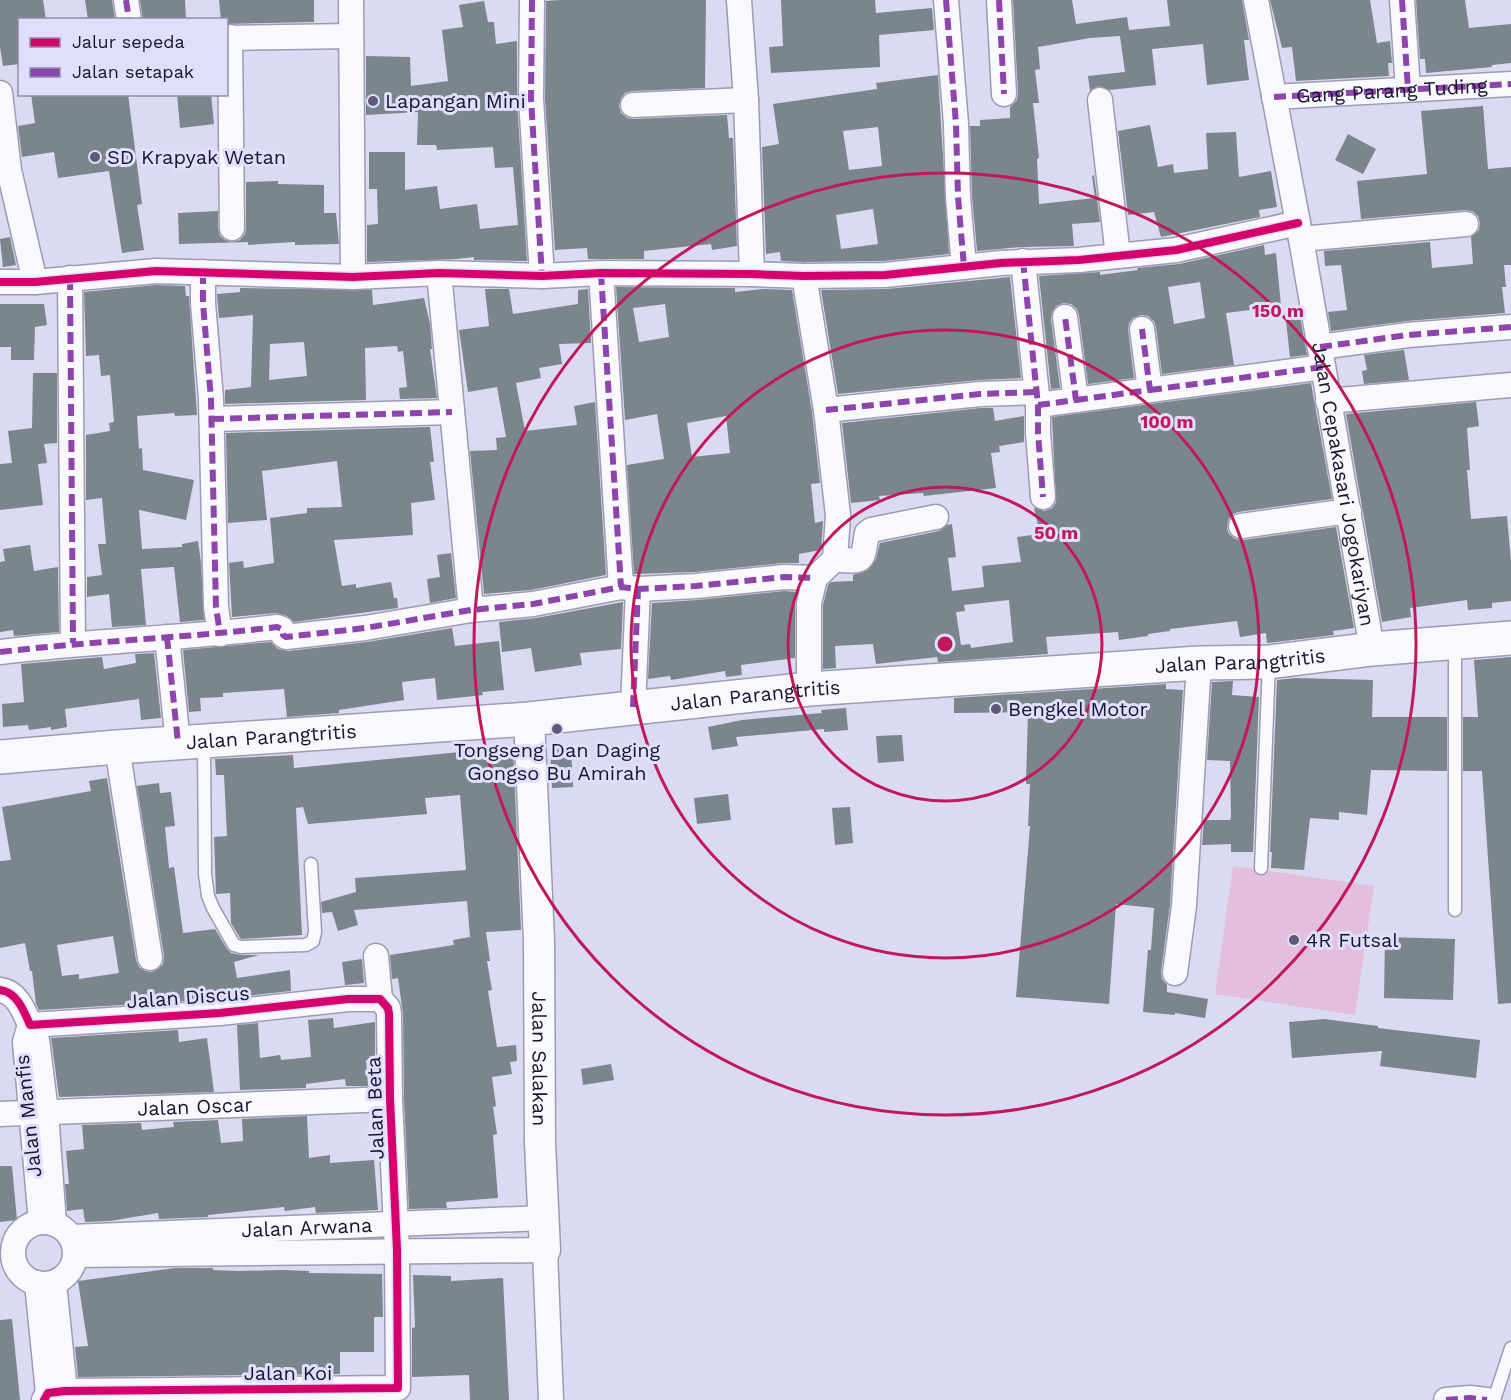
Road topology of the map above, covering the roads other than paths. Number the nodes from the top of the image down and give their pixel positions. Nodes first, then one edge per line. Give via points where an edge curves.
1 (126, 0) edge
2 (351, 0) edge
3 (532, 0) edge
4 (739, 0) edge
5 (946, 0) edge
6 (999, 0) edge
7 (1256, 0) edge
8 (1401, 0) edge
9 (129, 18) edge
10 (351, 36) junction
11 (228, 38) edge
12 (1511, 84) edge
13 (1408, 89) junction
14 (0, 93) edge
15 (1004, 94) dead end
16 (1274, 97) junction
17 (746, 100) junction
18 (1100, 100) dead end
19 (633, 105) dead end
20 (1466, 224) dead end
21 (232, 228) dead end
22 (1300, 231) junction
23 (1118, 256) junction
24 (1023, 261) junction
25 (964, 267) junction
26 (203, 272) junction
27 (439, 273) junction
28 (601, 273) junction
29 (752, 274) junction
30 (542, 276) junction
31 (804, 276) junction
32 (352, 277) junction
33 (70, 278) junction
34 (0, 282) edge
35 (35, 282) junction
36 (1065, 317) dead end
37 (1511, 327) edge
38 (1142, 329) dead end
39 (1321, 357) junction
40 (1511, 385) edge
41 (1150, 390) junction
42 (1037, 398) junction
43 (1076, 400) junction
44 (1328, 401) junction
45 (826, 410) junction
46 (452, 412) junction
47 (212, 419) junction
48 (1043, 497) dead end
49 (1349, 511) junction
50 (936, 517) dead end
51 (1241, 526) dead end
52 (835, 559) junction
53 (814, 578) junction
54 (629, 588) junction
55 (471, 610) junction
56 (220, 634) junction
57 (167, 637) junction
58 (1511, 638) edge
59 (1455, 642) junction
60 (73, 643) junction
61 (1372, 649) junction
62 (0, 652) edge
63 (1269, 662) junction
64 (1199, 663) junction
65 (809, 689) junction
66 (633, 707) junction
67 (529, 719) junction
68 (191, 743) junction
69 (117, 747) junction
70 (0, 757) edge
71 (311, 864) dead end
72 (1261, 868) dead end
73 (1455, 910) dead end
74 (376, 956) dead end
75 (150, 958) dead end
76 (1175, 973) dead end
77 (0, 990) edge
78 (380, 999) junction
79 (30, 1025) junction
80 (390, 1099) junction
81 (39, 1113) junction
82 (0, 1114) edge
83 (543, 1218) junction
84 (396, 1223) junction
85 (60, 1234) junction
86 (397, 1250) junction
87 (545, 1250) junction
88 (8, 1259) edge
89 (45, 1283) junction
90 (1511, 1348) edge
91 (52, 1394) edge
92 (398, 1394) edge
93 (551, 1400) edge
94 (1446, 1400) edge
95 (1487, 1400) edge
96 (1494, 1400) edge

1 - 9 street
2 - 10 street
3 - 30 street via 531,99
4 - 17 street
5 - 25 street
6 - 15 street
7 - 16 street, Jalan Cepakasari Jogokariyan
8 - 13 street
10 - 11 street
10 - 32 street
11 - 21 street
12 - 13 street, Gang Parang Tuding
13 - 16 street, Gang Parang Tuding
14 - 35 street via 9,170
16 - 22 street, Jalan Cepakasari Jogokariyan
17 - 19 street
17 - 29 street
18 - 23 street
20 - 22 street
22 - 23 street
22 - 39 street, Jalan Cepakasari Jogokariyan
23 - 24 street
24 - 25 street
24 - 42 street
25 - 31 street via 885,275
26 - 32 street
26 - 33 street via 156,271
26 - 47 street
27 - 30 street
27 - 32 street
27 - 46 street
28 - 29 street
28 - 30 street
28 - 54 street
29 - 31 street
31 - 45 street
33 - 35 street
33 - 60 street
34 - 35 street
36 - 43 street
37 - 39 street via 1407,335
38 - 41 street
39 - 41 street
39 - 44 street, Jalan Cepakasari Jogokariyan
40 - 44 street
41 - 43 street
42 - 43 street
42 - 45 street via 980,394
42 - 48 street
44 - 49 street, Jalan Cepakasari Jogokariyan
45 - 52 street via 838,515
46 - 47 street
46 - 55 street
47 - 56 street
49 - 51 street
49 - 61 street, Jalan Cepakasari Jogokariyan
50 - 52 street via 871,530 859,560
52 - 53 street
53 - 54 street
53 - 65 street via 809,603
54 - 55 street
54 - 66 street
55 - 56 street via 286,637 277,627
56 - 57 street
57 - 60 street
57 - 68 street
58 - 59 main road, Jalan Parangtritis
59 - 61 main road, Jalan Parangtritis
59 - 73 lane
60 - 62 street
61 - 63 main road, Jalan Parangtritis
63 - 64 main road, Jalan Parangtritis
63 - 72 lane
64 - 65 main road, Jalan Parangtritis
64 - 76 street via 1184,906
65 - 66 main road, Jalan Parangtritis
66 - 67 main road, Jalan Parangtritis
67 - 68 main road, Jalan Parangtritis
67 - 83 street, Jalan Salakan via 539,940
68 - 69 main road, Jalan Parangtritis
68 - 71 lane via 207,885 213,908 234,945 306,945 313,941
69 - 70 main road, Jalan Parangtritis
69 - 75 street
74 - 78 street, Jalan Beta
77 - 79 street, Jalan Manfis via 13,995
78 - 79 street, Jalan Discus
78 - 80 street, Jalan Beta via 389,1014
79 - 81 street, Jalan Manfis via 37,1040
80 - 81 street, Jalan Oscar
80 - 84 street, Jalan Beta
81 - 82 street, Jalan Oscar
81 - 85 street, Jalan Manfis
83 - 84 street, Jalan Arwana
83 - 87 street, Jalan Salakan
84 - 85 street, Jalan Arwana
84 - 86 street, Jalan Beta
85 - 86 street, Jalan Arwana
85 - 88 street via 28,1226
85 - 89 street via 74,1263 66,1275
86 - 87 street, Jalan Arwana
86 - 92 street, Jalan Koi
87 - 93 street, Jalan Salakan
88 - 89 street via 28,1280
89 - 91 street
90 - 96 lane
91 - 92 street, Jalan Koi
94 - 95 street

